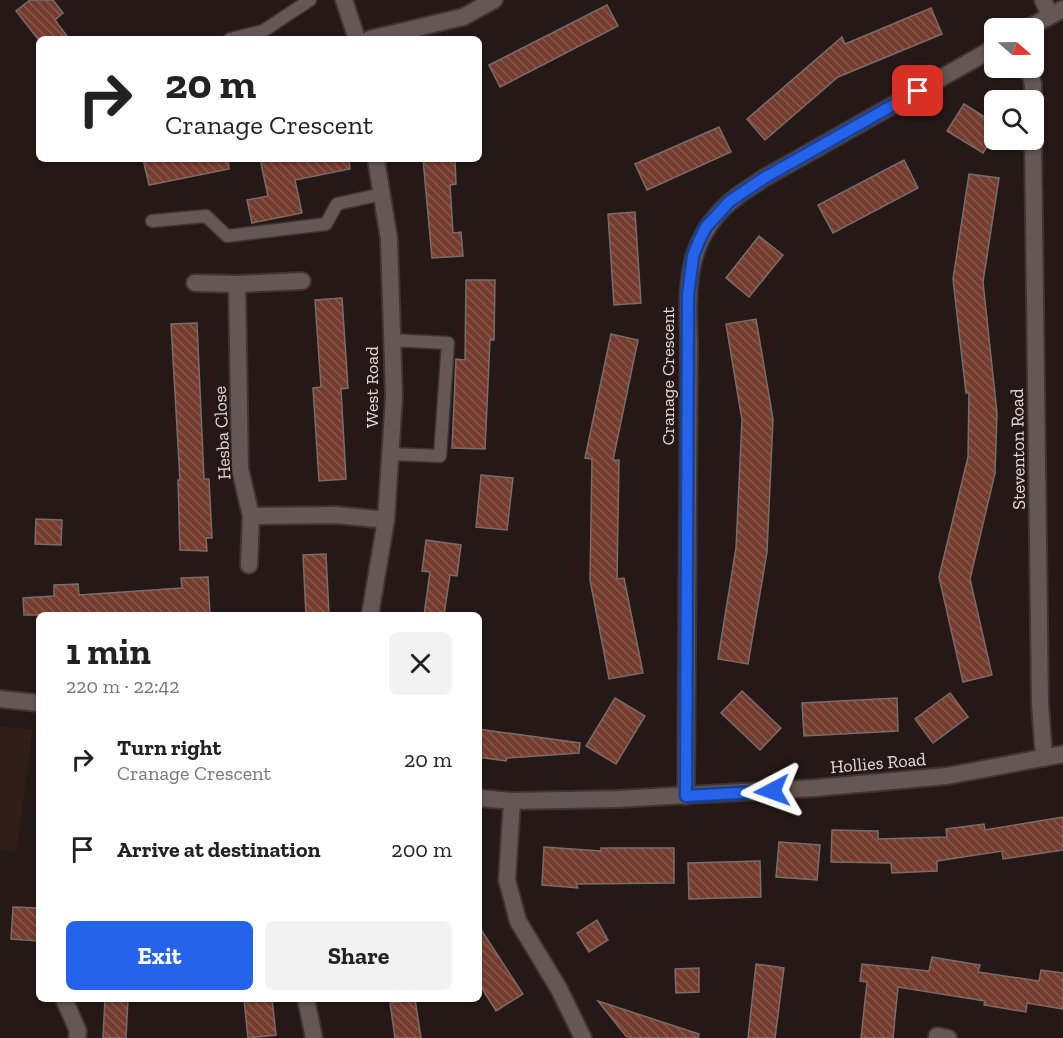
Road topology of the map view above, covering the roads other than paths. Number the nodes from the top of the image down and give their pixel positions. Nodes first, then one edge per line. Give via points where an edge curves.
1 (310, 0) edge
2 (344, 0) edge
3 (494, 0) edge
4 (1052, 8) edge
5 (1040, 18) edge
6 (242, 36) edge
7 (356, 36) edge
8 (383, 36) edge
9 (984, 54) edge
10 (1034, 150) edge
11 (377, 162) edge
12 (382, 194) junction
13 (152, 221) dead end
14 (302, 281) dead end
15 (195, 283) dead end
16 (237, 284) junction
17 (392, 340) junction
18 (390, 454) junction
19 (251, 516) junction
20 (386, 520) junction
21 (249, 565) dead end
22 (371, 612) edge
23 (0, 699) edge
24 (36, 703) edge
25 (1063, 754) edge
26 (1044, 758) junction
27 (686, 796) junction
28 (482, 798) edge
29 (512, 801) junction
30 (65, 1002) edge
31 (307, 1002) edge
32 (77, 1038) edge
33 (314, 1038) edge
34 (583, 1038) edge

1 - 6 lane via 263,31
2 - 7 street
3 - 8 street via 463,17
4 - 5 street
9 - 27 street, Cranage Crescent via 730,201 706,227 693,256 688,295
10 - 26 street, Steventon Road via 1040,704
11 - 12 street, West Road
12 - 13 lane via 337,204 326,224 227,236 206,216
12 - 17 street, West Road
14 - 16 street
15 - 16 street
16 - 19 street, Hesba Close via 240,469
17 - 18 street, West Road
17 - 18 lane via 448,342 440,456
18 - 20 street, West Road
19 - 20 street via 337,515
19 - 21 street, Hesba Close
20 - 22 street, West Road
23 - 24 street
25 - 26 street, Hollies Road
26 - 27 street, Hollies Road via 947,776
27 - 29 street, Hollies Road
28 - 29 street, Hollies Road
29 - 34 street via 507,880 518,921
30 - 32 street via 78,1031
31 - 33 street

